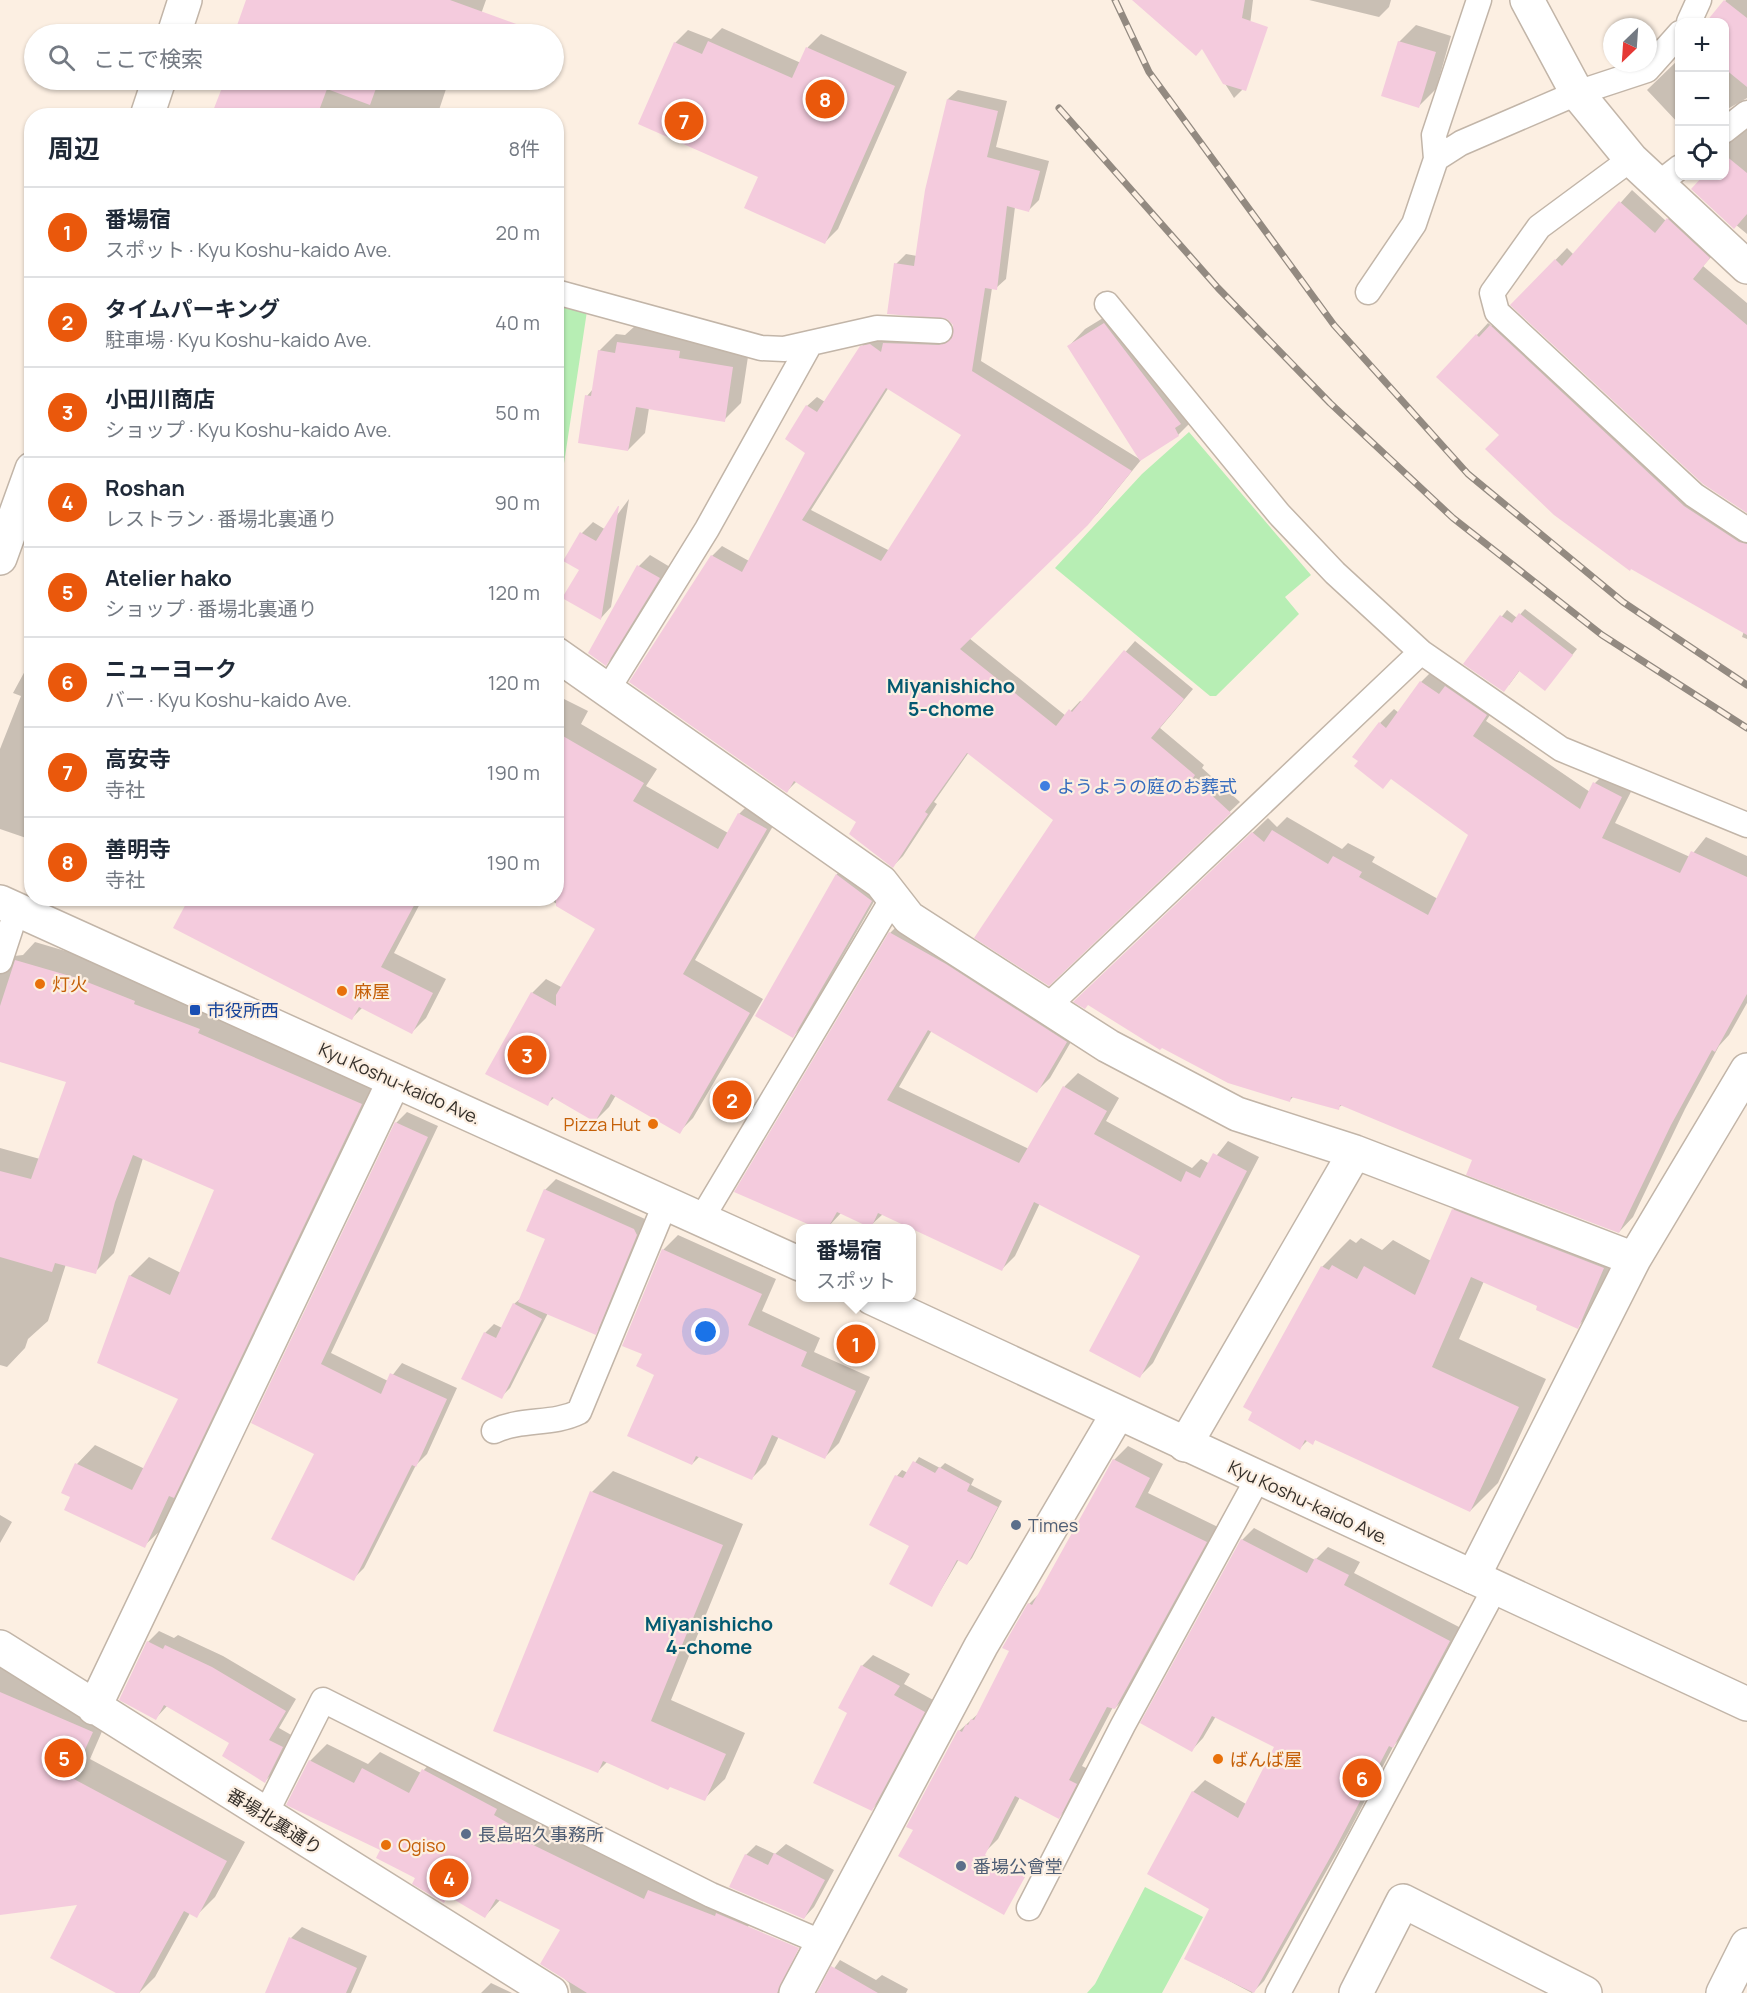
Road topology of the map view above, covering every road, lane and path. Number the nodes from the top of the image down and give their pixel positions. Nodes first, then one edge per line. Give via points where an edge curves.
1 (185, 0) edge
2 (1479, 0) edge
3 (1527, 0) edge
4 (1699, 0) edge
5 (1691, 18) edge
6 (177, 24) edge
7 (1675, 39) edge
8 (156, 90) edge
9 (1577, 93) junction
10 (150, 108) edge
11 (1747, 113) edge
12 (1729, 128) edge
13 (1436, 159) junction
14 (1632, 159) junction
15 (1669, 175) edge
16 (1747, 267) edge
17 (1368, 292) dead end
18 (564, 294) edge
19 (1107, 304) dead end
20 (940, 331) dead end
21 (810, 344) junction
22 (24, 491) edge
23 (1747, 530) edge
24 (0, 558) edge
25 (1421, 652) junction
26 (564, 659) edge
27 (608, 689) junction
28 (1747, 825) edge
29 (893, 898) junction
30 (9, 905) edge
31 (0, 961) edge
32 (1047, 1007) junction
33 (1747, 1070) edge
34 (394, 1081) junction
35 (1355, 1152) junction
36 (666, 1202) junction
37 (702, 1218) junction
38 (1634, 1259) junction
39 (796, 1262) edge
40 (881, 1302) edge
41 (1118, 1413) junction
42 (494, 1431) dead end
43 (1185, 1445) junction
44 (1258, 1478) junction
45 (1484, 1583) junction
46 (0, 1647) edge
47 (1747, 1704) edge
48 (94, 1708) junction
49 (265, 1815) junction
50 (1029, 1908) dead end
51 (823, 1943) junction
52 (1747, 1945) edge
53 (551, 1993) edge
54 (796, 1993) edge
55 (1278, 1993) edge
56 (1356, 1993) edge
57 (1586, 1993) edge
58 (1723, 1993) edge

1 - 6 street
2 - 13 lane via 1434,135
3 - 9 street
4 - 5 lane
7 - 9 lane via 1647,70
8 - 10 street
9 - 13 lane via 1461,143
9 - 14 street
11 - 12 lane
13 - 17 lane via 1414,224
14 - 15 street
14 - 23 lane via 1539,227 1492,293 1497,312 1694,495
15 - 16 street
18 - 21 lane via 761,348
19 - 25 lane via 1279,514 1335,573
20 - 21 lane via 877,328
21 - 27 lane via 707,529
22 - 24 street
25 - 28 lane via 1561,749
25 - 32 lane
26 - 27 street
27 - 29 street via 881,882
29 - 32 street via 909,918
29 - 37 lane
30 - 31 lane
30 - 34 street, Kyu Koshu-kaido Ave.
32 - 35 street via 1108,1046 1237,1114
33 - 38 street
34 - 36 street, Kyu Koshu-kaido Ave.
34 - 48 street
35 - 38 street
35 - 43 street
36 - 37 street, Kyu Koshu-kaido Ave.
36 - 42 lane via 579,1412 568,1417 510,1423
37 - 39 street, Kyu Koshu-kaido Ave.
38 - 45 street
40 - 41 street, Kyu Koshu-kaido Ave.
41 - 43 street, Kyu Koshu-kaido Ave.
41 - 51 street via 981,1646
43 - 44 street, Kyu Koshu-kaido Ave.
44 - 45 street, Kyu Koshu-kaido Ave.
44 - 50 lane via 1123,1725
45 - 47 street, Kyu Koshu-kaido Ave.
45 - 55 lane
46 - 48 street, 番場北裏通り
48 - 49 street, 番場北裏通り
49 - 51 lane via 324,1700 711,1895
49 - 53 street, 番場北裏通り
51 - 54 street
52 - 58 street
56 - 57 street via 1403,1901

